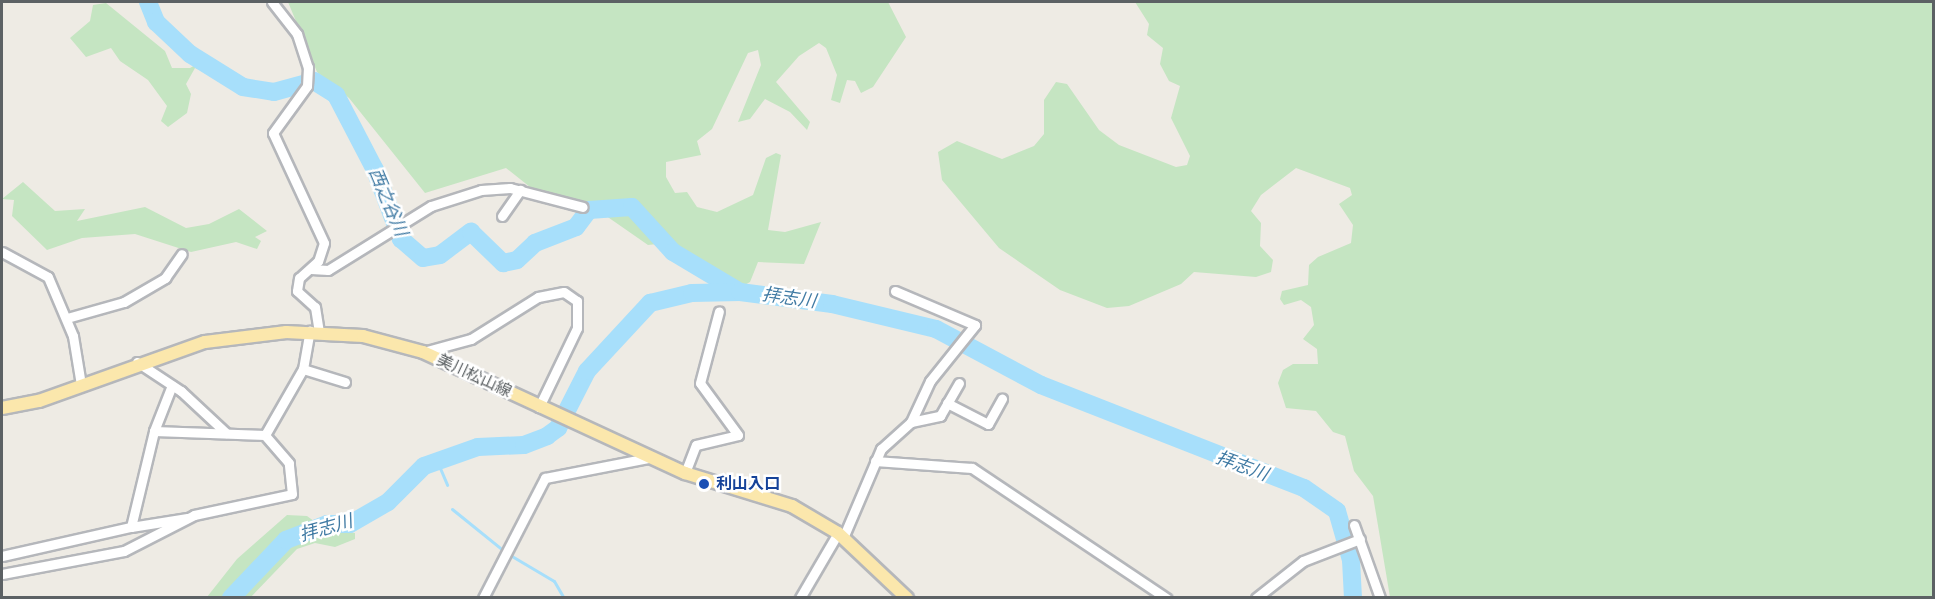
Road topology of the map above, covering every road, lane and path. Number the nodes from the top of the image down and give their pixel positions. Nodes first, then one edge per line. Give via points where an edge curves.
1 (272, 2) edge
2 (520, 190) junction
3 (583, 207) dead end
4 (502, 216) dead end
5 (2, 252) edge
6 (182, 254) dead end
7 (311, 269) junction
8 (894, 291) dead end
9 (719, 311) dead end
10 (67, 318) junction
11 (314, 331) junction
12 (423, 352) junction
13 (137, 362) junction
14 (303, 369) junction
15 (345, 382) dead end
16 (959, 383) dead end
17 (81, 385) junction
18 (172, 385) junction
19 (947, 403) junction
20 (1002, 406) dead end
21 (539, 407) junction
22 (2, 408) edge
23 (911, 422) junction
24 (154, 431) junction
25 (226, 433) junction
26 (265, 435) junction
27 (648, 458) junction
28 (875, 461) junction
29 (685, 473) junction
30 (187, 518) junction
31 (1354, 525) dead end
32 (131, 527) junction
33 (841, 536) junction
34 (1359, 539) junction
35 (2, 556) edge
36 (2, 574) edge
37 (483, 597) edge
38 (800, 597) edge
39 (907, 597) edge
40 (1166, 597) edge
41 (1256, 597) edge
42 (1380, 597) edge

1 - 7 street via 297,34 309,75 307,86 273,133 322,236 323,251
2 - 3 street
2 - 4 street
2 - 7 street via 500,187 453,198 328,270
5 - 10 street via 48,277
6 - 10 street via 165,278 124,302
7 - 11 street via 299,278 297,291 315,307
8 - 23 street via 973,322 968,338 930,381
9 - 29 street via 700,383 738,435 696,445
10 - 17 street
11 - 12 main road, 美川松山線
11 - 13 main road, 美川松山線 via 205,342
11 - 14 street
12 - 21 main road, 美川松山線
12 - 21 street via 471,339 538,297 564,292 577,301 580,318 568,356
13 - 17 main road, 美川松山線
13 - 18 street
14 - 15 street
14 - 26 street
16 - 19 street
17 - 22 main road, 美川松山線
18 - 24 street
18 - 25 street
19 - 20 street via 988,424
19 - 23 street via 940,416
21 - 27 main road, 美川松山線
23 - 28 street via 887,441
24 - 25 street
24 - 32 street
25 - 26 street
26 - 30 street via 286,456 296,490
27 - 29 main road, 美川松山線
27 - 37 street via 545,478
28 - 33 street
28 - 40 street via 972,468
29 - 33 main road, 美川松山線 via 776,499
30 - 32 street
30 - 36 street via 124,551
31 - 34 street
32 - 35 street
33 - 38 street
33 - 39 main road, 美川松山線
34 - 41 street via 1303,561
34 - 42 street

